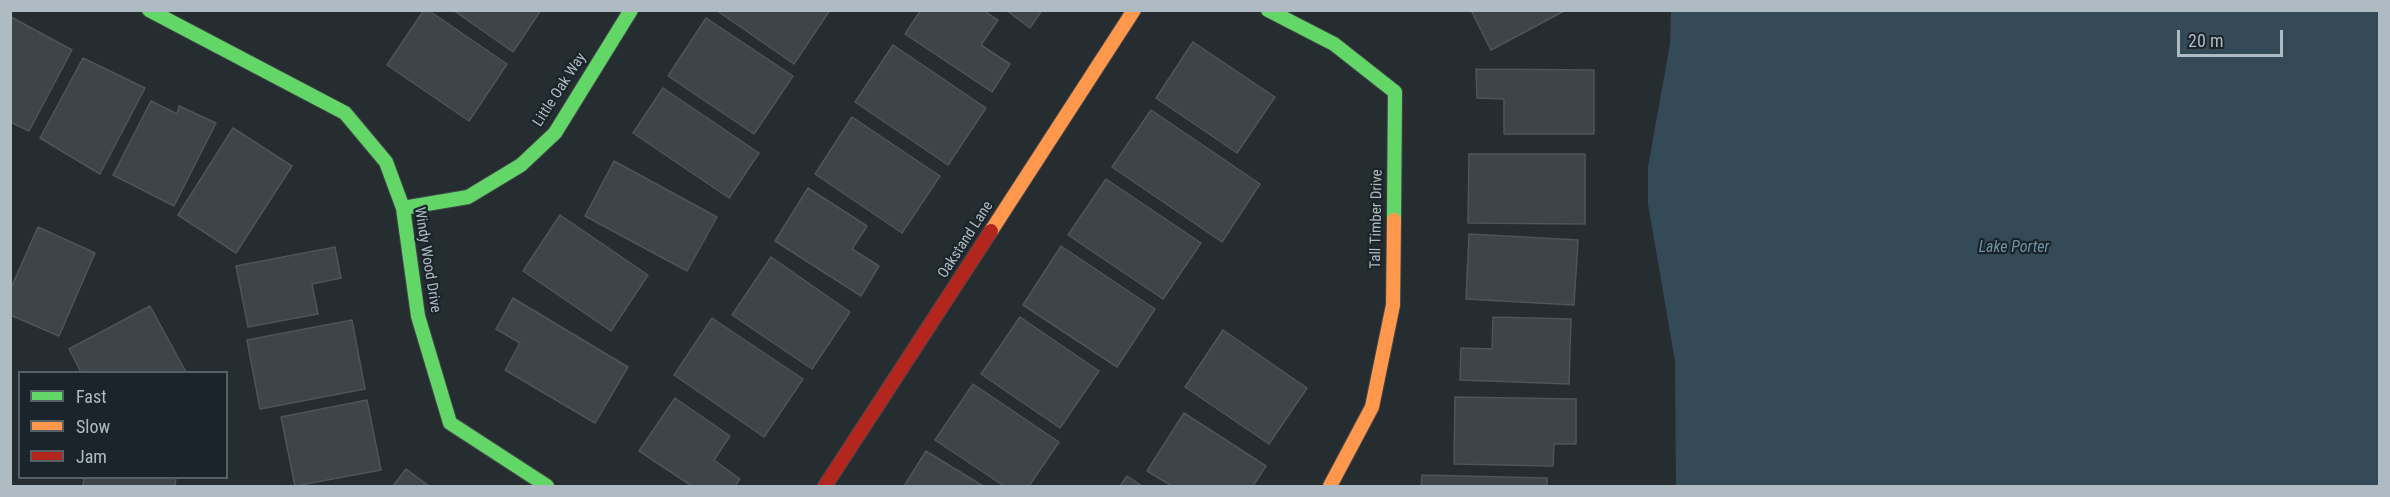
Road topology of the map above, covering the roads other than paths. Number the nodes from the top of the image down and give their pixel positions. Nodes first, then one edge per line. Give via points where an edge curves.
1 (149, 10) edge
2 (631, 10) edge
3 (1134, 10) edge
4 (1268, 10) edge
5 (403, 208) junction
6 (547, 486) edge
7 (825, 486) edge
8 (1330, 486) edge

1 - 5 street, Windy Wood Drive via 345,114 386,162
2 - 5 street, Little Oak Way via 555,133 521,165 468,197
3 - 7 street, Oakstand Lane
4 - 8 street, Tall Timber Drive via 1334,44 1395,92 1393,305 1372,407
5 - 6 street, Windy Wood Drive via 418,316 450,423

